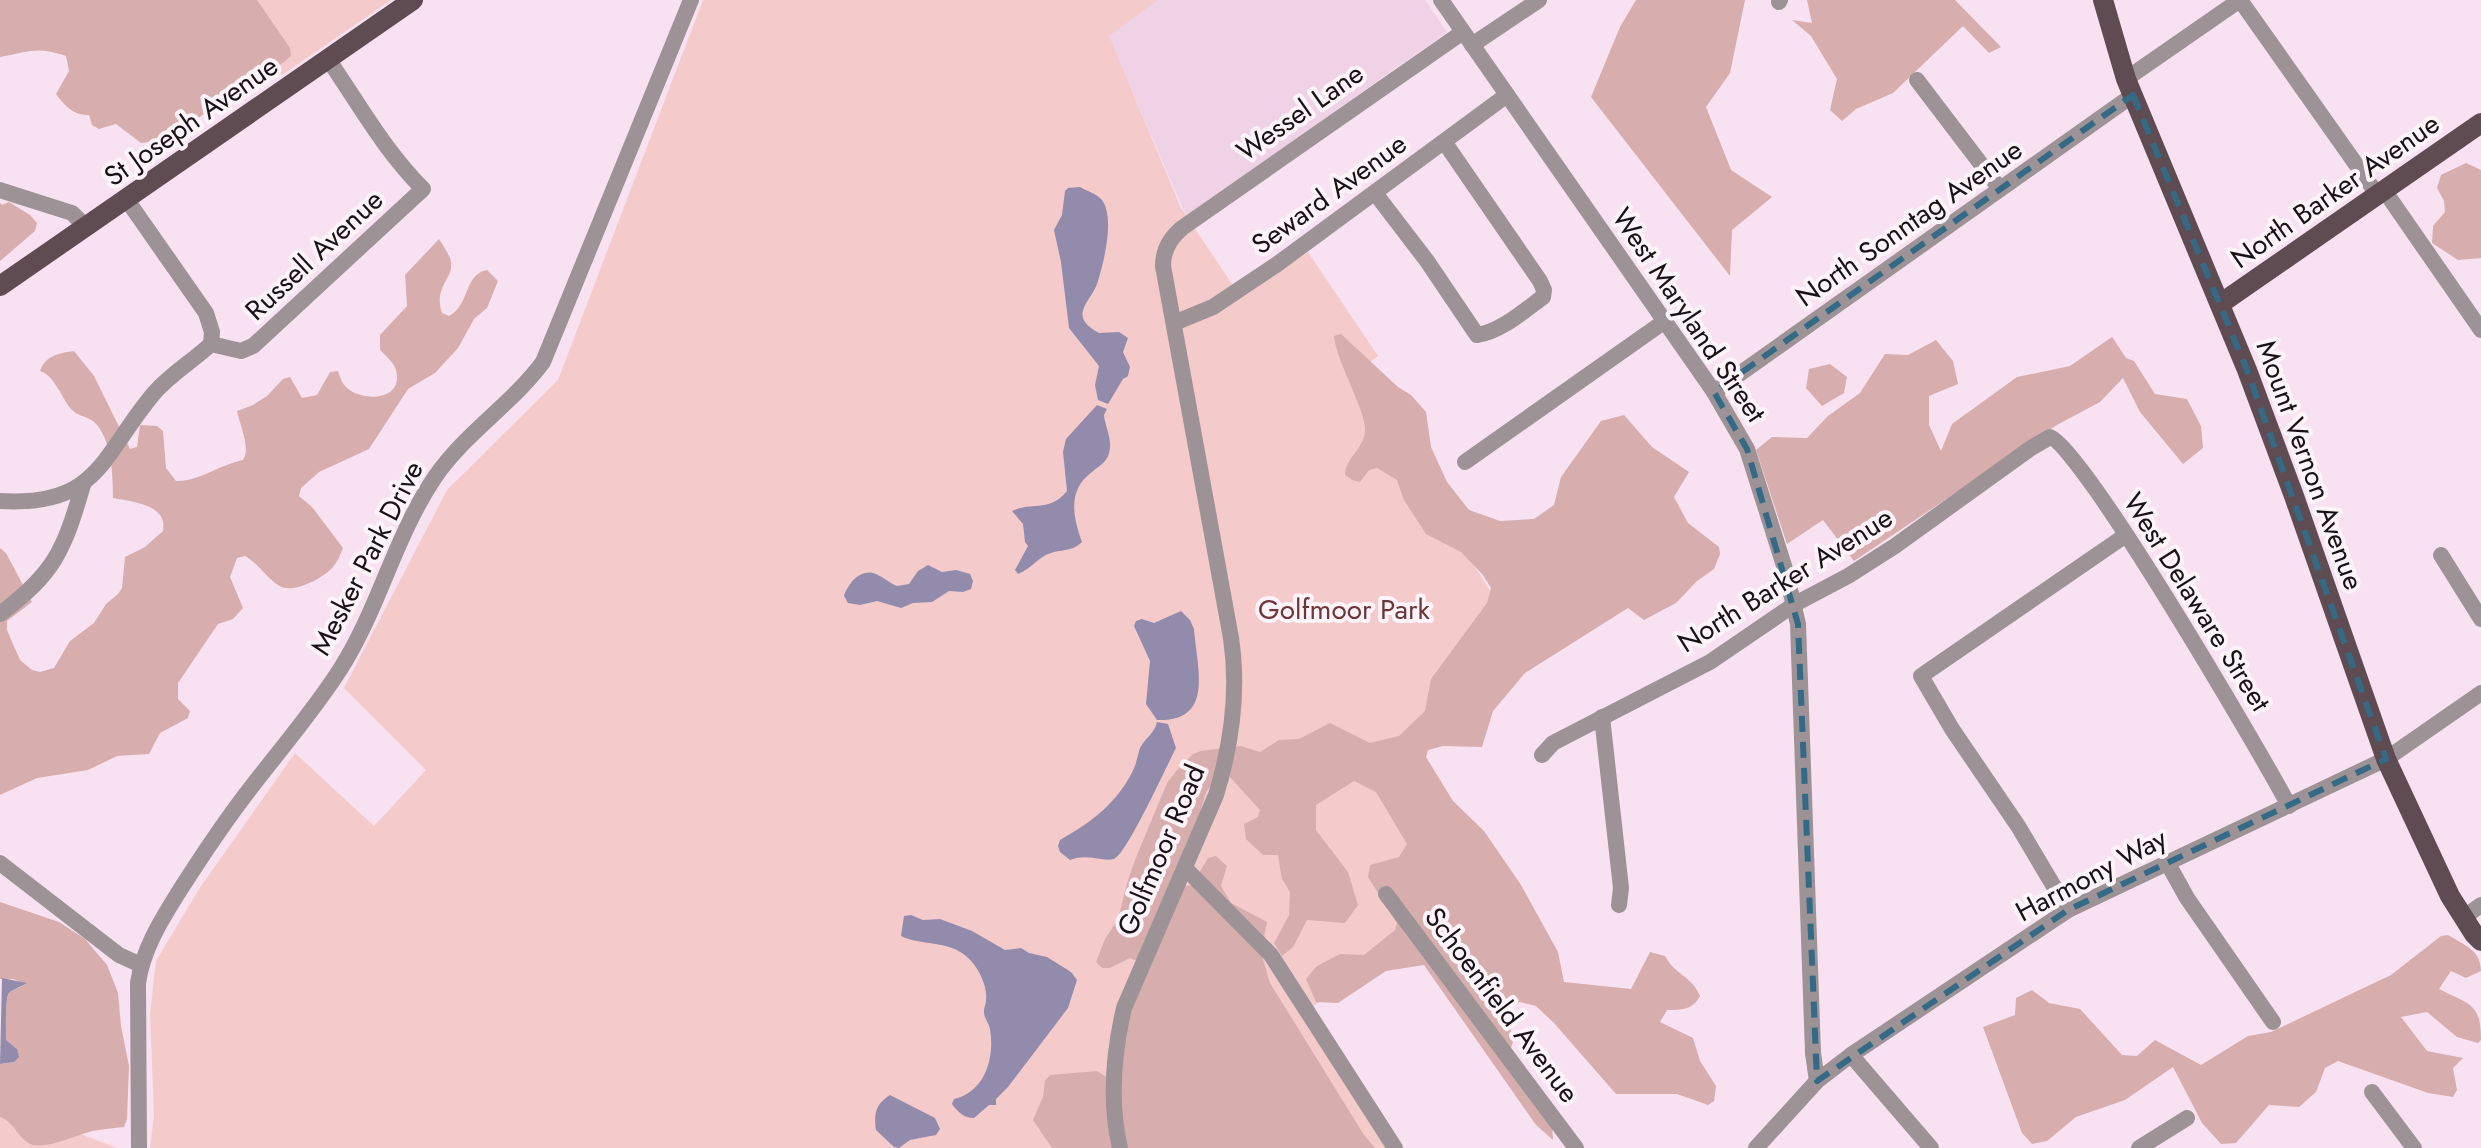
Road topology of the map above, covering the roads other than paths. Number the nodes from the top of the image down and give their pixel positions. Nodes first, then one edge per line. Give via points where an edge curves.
1 (413, 0) edge
2 (691, 0) edge
3 (1441, 0) edge
4 (1539, 0) edge
5 (2103, 0) edge
6 (2240, 0) edge
7 (1468, 38) junction
8 (328, 59) junction
9 (1917, 80) dead end
10 (2130, 87) junction
11 (1507, 95) junction
12 (2481, 123) edge
13 (1445, 143) junction
14 (2000, 189) junction
15 (0, 190) edge
16 (2380, 192) junction
17 (1375, 193) junction
18 (127, 200) junction
19 (86, 227) junction
20 (1171, 239) joint
21 (0, 286) edge
22 (2220, 304) junction
23 (2476, 312) edge
24 (1665, 321) junction
25 (1174, 323) junction
26 (2481, 330) edge
27 (211, 344) junction
28 (1714, 392) junction
29 (2049, 438) joint
30 (1465, 462) dead end
31 (83, 485) junction
32 (0, 501) edge
33 (2126, 535) junction
34 (2441, 555) dead end
35 (1795, 604) junction
36 (0, 614) edge
37 (2481, 619) edge
38 (2481, 693) edge
39 (1602, 717) junction
40 (1542, 755) dead end
41 (2386, 759) junction
42 (2289, 806) junction
43 (2167, 862) junction
44 (0, 863) edge
45 (1185, 868) junction
46 (1386, 894) dead end
47 (1619, 905) dead end
48 (2481, 905) edge
49 (2068, 910) junction
50 (2463, 918) junction
51 (2481, 941) edge
52 (141, 965) junction
53 (2273, 1022) dead end
54 (1851, 1055) junction
55 (1817, 1081) junction
56 (2372, 1092) dead end
57 (2187, 1118) dead end
58 (139, 1148) edge
59 (1120, 1148) edge
60 (1395, 1148) edge
61 (1576, 1148) edge
62 (1756, 1148) edge
63 (1931, 1148) edge
64 (2139, 1148) edge
65 (2414, 1148) edge

1 - 8 main road, St Joseph Avenue
2 - 52 street, Mesker Park Drive via 543,362 436,476 341,668 208,847 161,920
3 - 7 street, West Maryland Street
4 - 7 street, Wessel Lane
5 - 10 main road, Mount Vernon Avenue
6 - 10 street, North Sonntag Avenue
6 - 16 street
7 - 11 street, West Maryland Street
7 - 20 street, Wessel Lane
8 - 18 main road, St Joseph Avenue
8 - 27 street, Russell Avenue via 366,119 423,189 253,346 236,350
9 - 14 street
10 - 14 street, North Sonntag Avenue
10 - 22 main road, Mount Vernon Avenue
11 - 13 street, Seward Avenue
11 - 24 street, West Maryland Street
12 - 16 main road, North Barker Avenue
13 - 17 street, Seward Avenue
13 - 17 street via 1544,290 1543,297 1514,318 1477,335
14 - 28 street, North Sonntag Avenue
15 - 19 street via 72,213
16 - 22 main road, North Barker Avenue
16 - 23 street
17 - 25 street, Seward Avenue via 1213,307
18 - 19 main road, St Joseph Avenue
18 - 27 street via 206,313
19 - 21 main road, St Joseph Avenue
20 - 25 street, Golfmoor Road via 1163,266
22 - 41 main road, Mount Vernon Avenue
23 - 26 street
24 - 28 street, West Maryland Street
24 - 30 street
25 - 45 street, Golfmoor Road via 1231,638 1235,698 1226,761
27 - 31 street via 153,395
28 - 35 street, West Maryland Street via 1747,449
29 - 33 street, West Delaware Street via 2060,442
29 - 35 street, North Barker Avenue via 1884,553
31 - 32 street via 34,501
31 - 36 street via 55,561 36,586
33 - 42 street, West Delaware Street
33 - 49 street via 1921,677
34 - 37 street
35 - 39 street, North Barker Avenue via 1710,662
35 - 55 street, West Maryland Street
38 - 41 street, Harmony Way
39 - 40 street, North Barker Avenue via 1553,743
39 - 47 street
41 - 42 street, Harmony Way
41 - 50 main road, Mount Vernon Avenue
42 - 43 street, Harmony Way
43 - 49 street, Harmony Way
43 - 53 street
44 - 52 street via 119,955
45 - 59 street, Golfmoor Road via 1132,986 1117,1038 1113,1095
45 - 60 street via 1271,955
46 - 61 street, Schoenfield Avenue
48 - 50 street
49 - 54 street, Harmony Way
50 - 51 main road, Mount Vernon Avenue
52 - 58 street, Mesker Park Drive
54 - 55 street, Harmony Way
54 - 63 street
55 - 62 street, Harmony Way
56 - 65 street
57 - 64 street

